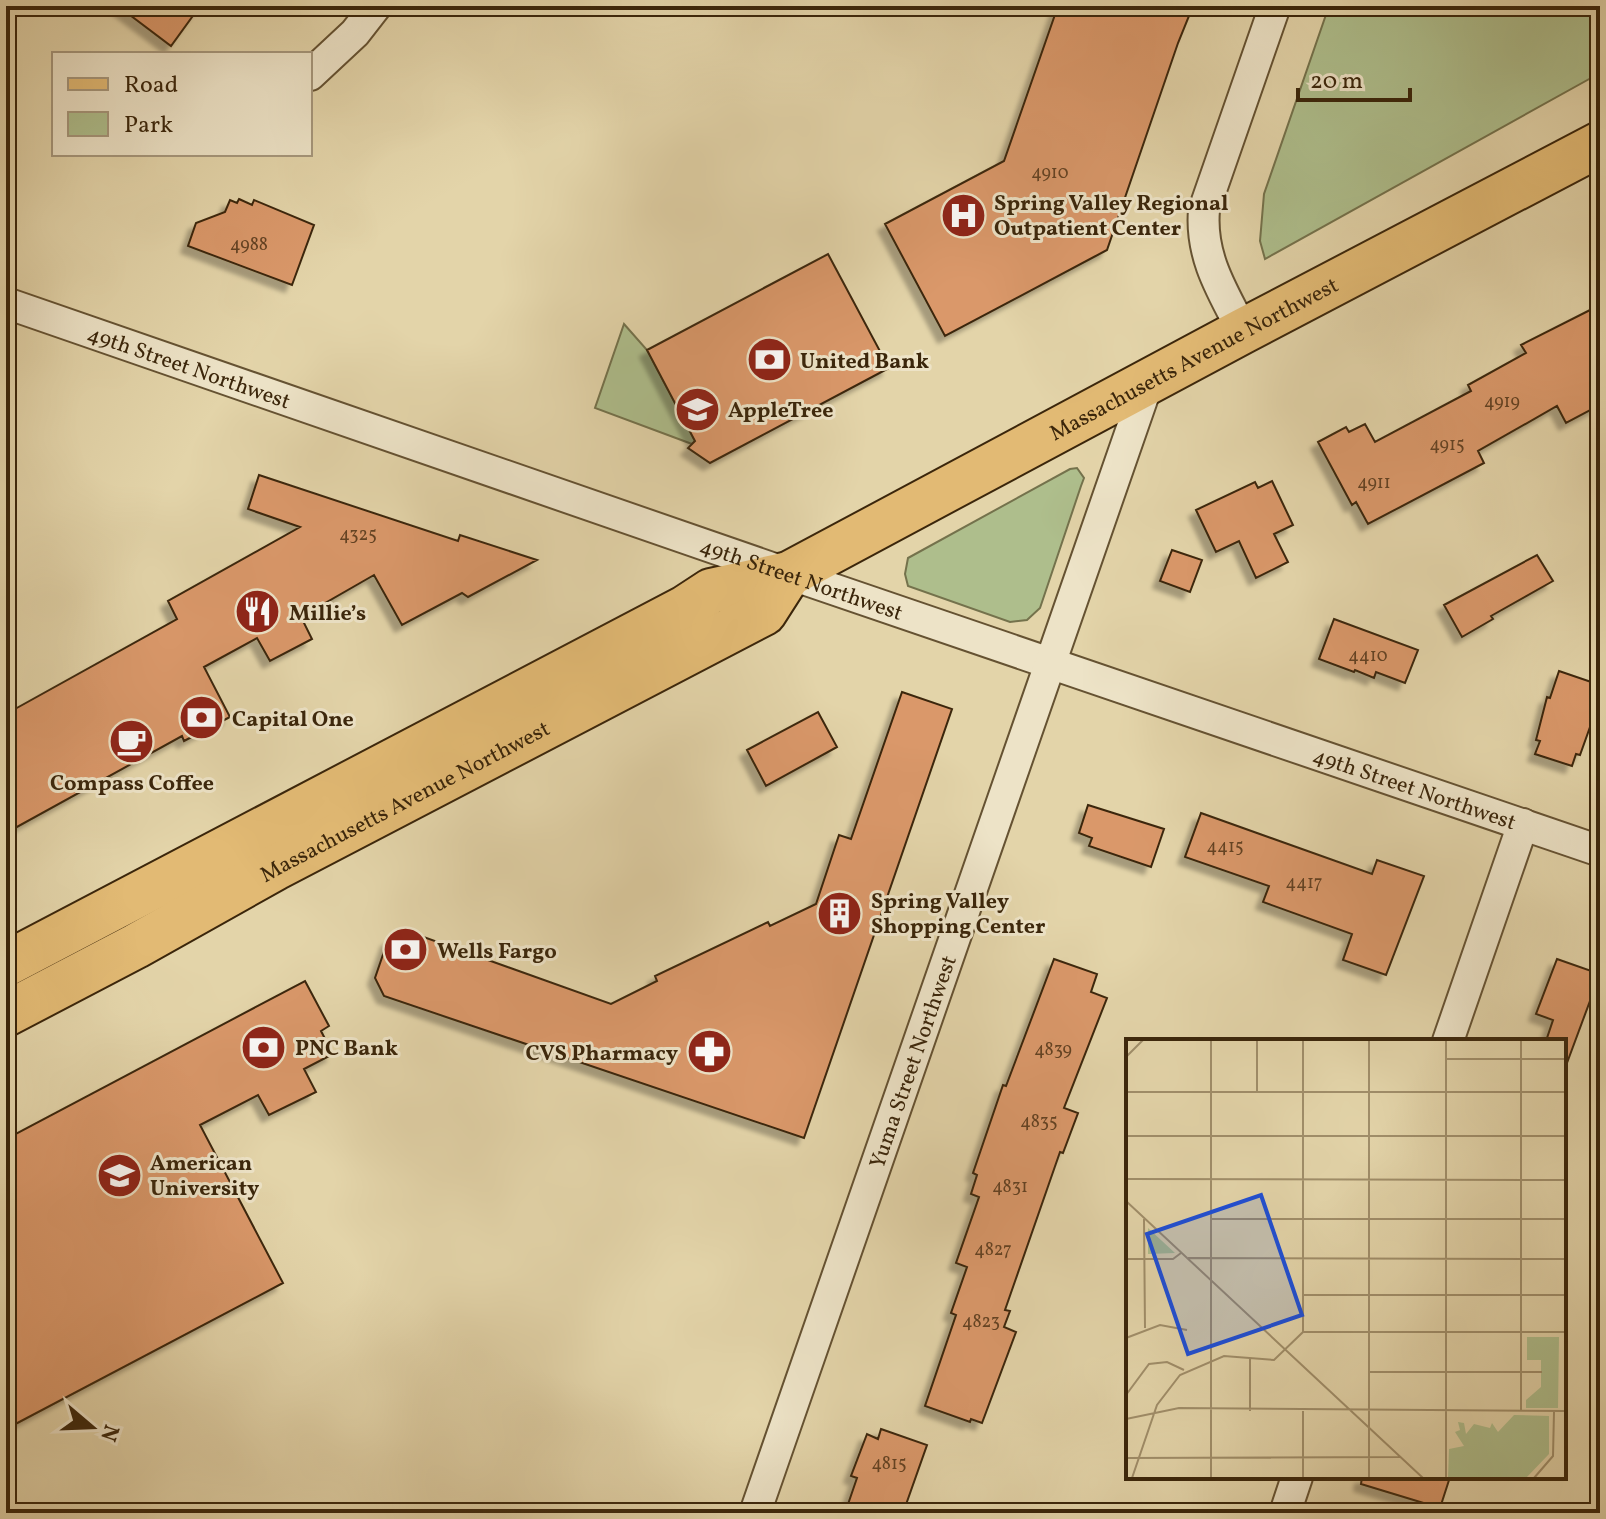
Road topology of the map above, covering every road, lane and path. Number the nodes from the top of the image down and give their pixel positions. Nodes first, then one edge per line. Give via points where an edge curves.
1 (376, 6) edge
2 (1275, 6) edge
3 (312, 73) edge
4 (1600, 144) edge
5 (6, 303) edge
6 (1243, 331) junction
7 (1148, 382) junction
8 (789, 574) junction
9 (1049, 662) junction
10 (1523, 824) junction
11 (1600, 851) edge
12 (6, 964) edge
13 (6, 1014) edge
14 (1449, 1039) edge
15 (1296, 1479) edge
16 (755, 1513) edge
17 (1285, 1513) edge

1 - 3 street
2 - 6 street via 1203,220 1210,266
4 - 6 main road, Massachusetts Avenue Northwest
5 - 8 street, 49th Street Northwest
6 - 7 main road, Massachusetts Avenue Northwest
7 - 8 main road, Massachusetts Avenue Northwest
7 - 9 street, Yuma Street Northwest
8 - 9 street, 49th Street Northwest
8 - 12 main road, Massachusetts Avenue Northwest via 711,591
8 - 13 main road, Massachusetts Avenue Northwest via 764,613
9 - 10 street, 49th Street Northwest
9 - 16 street, Yuma Street Northwest
10 - 11 street, 49th Street Northwest
10 - 14 street
15 - 17 street

